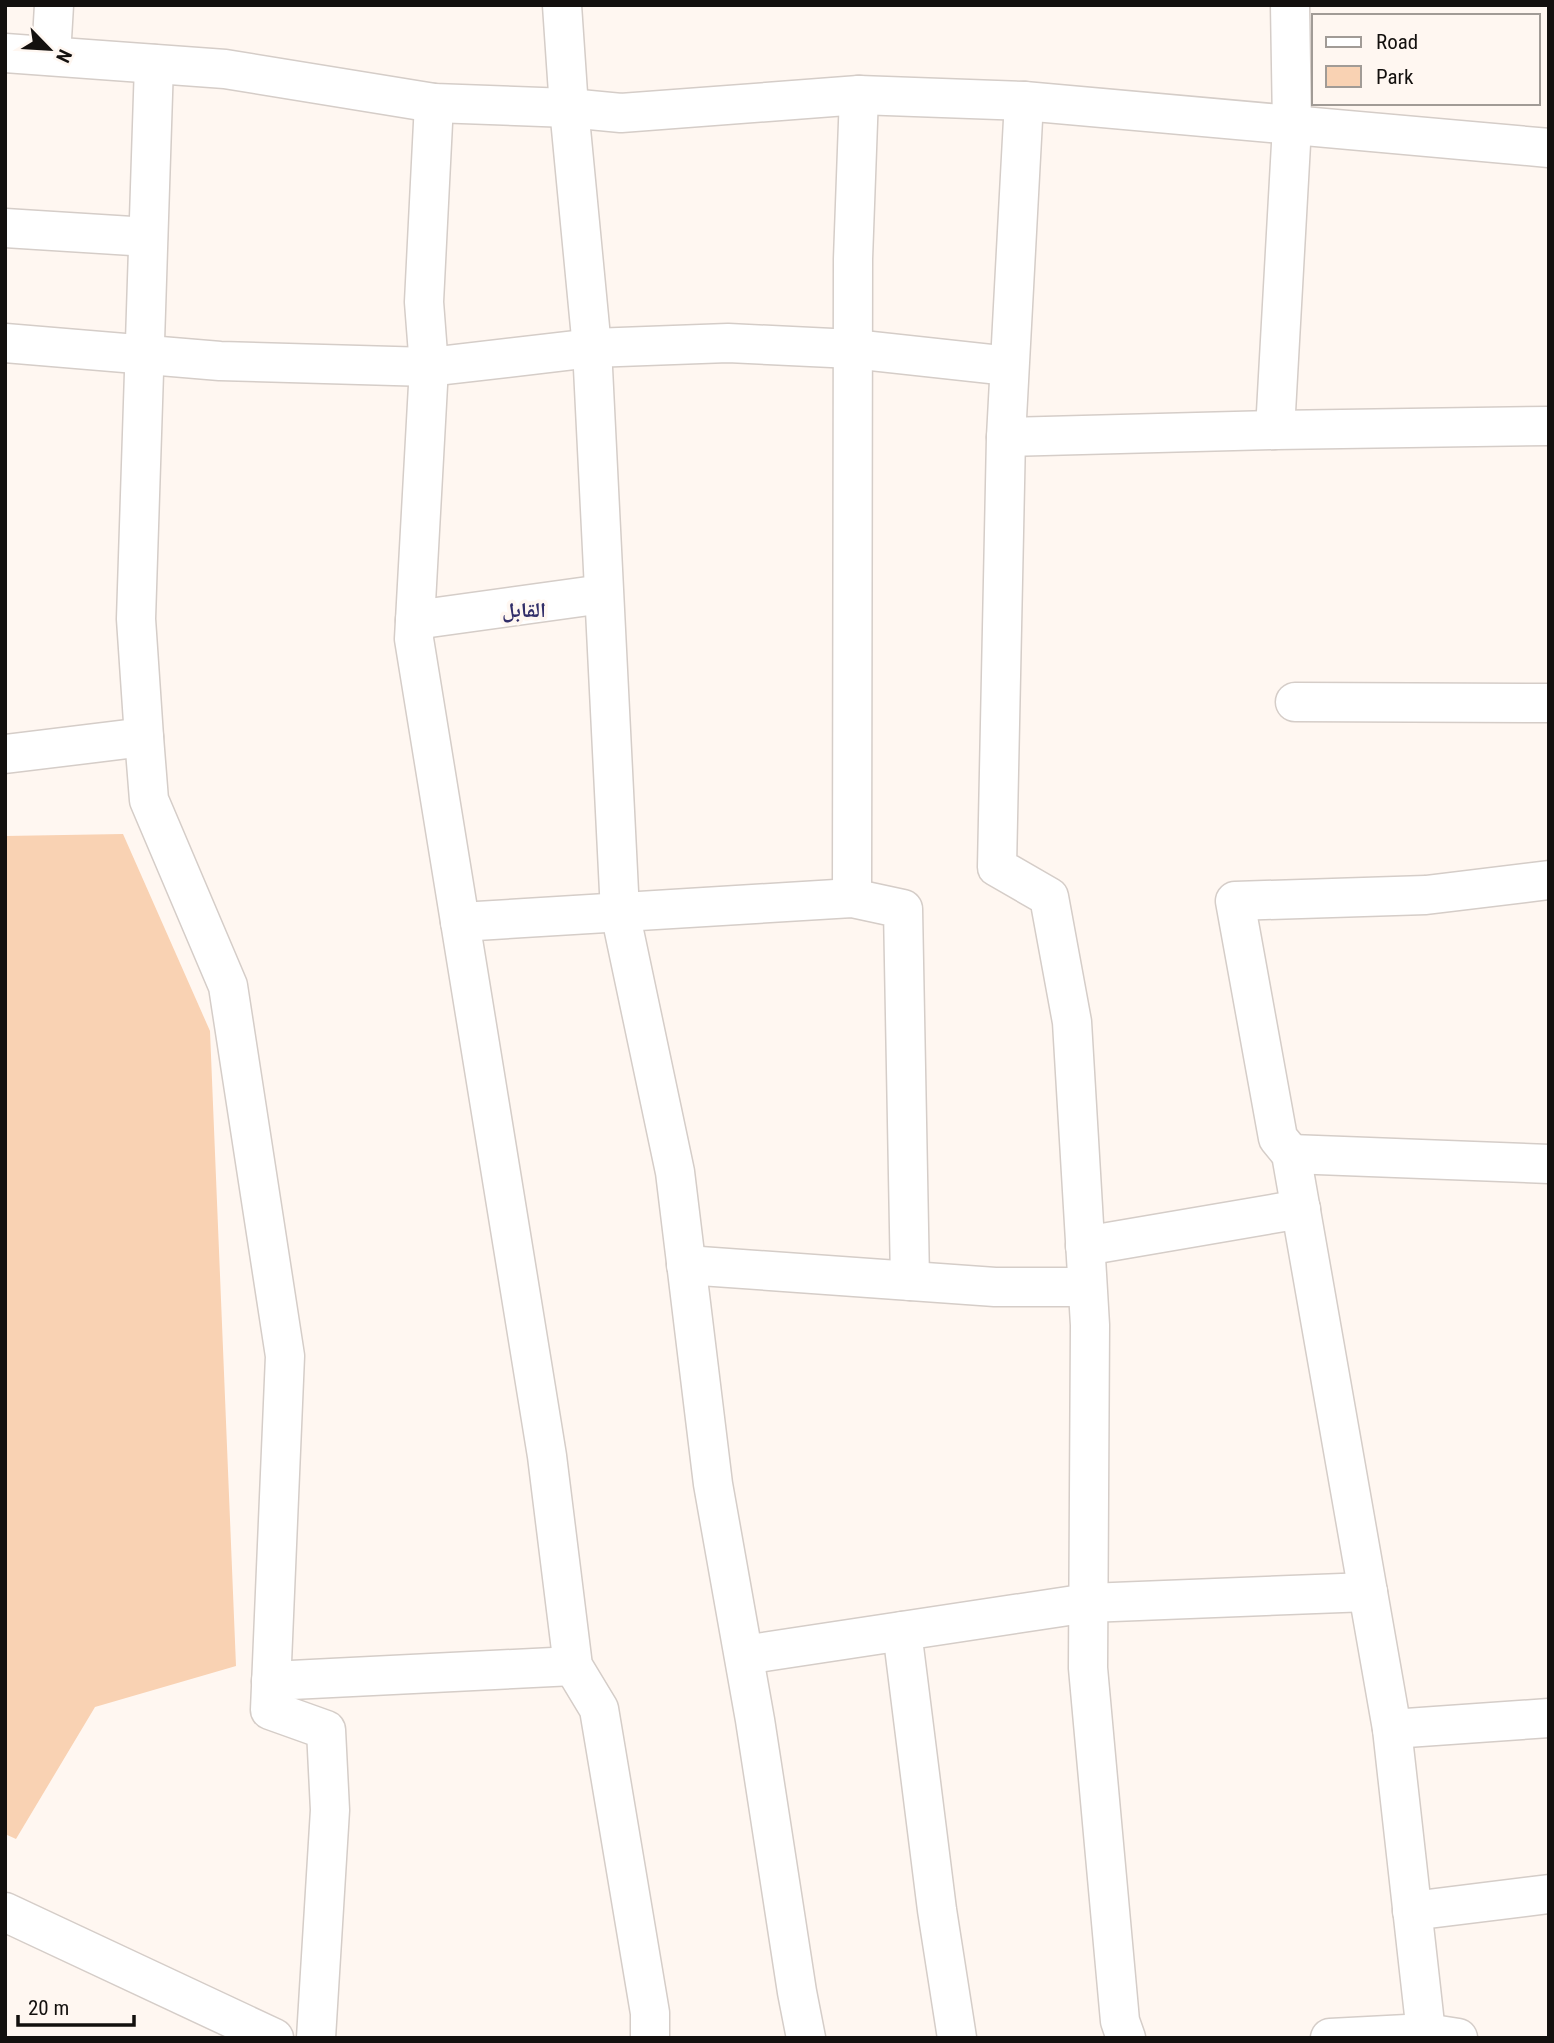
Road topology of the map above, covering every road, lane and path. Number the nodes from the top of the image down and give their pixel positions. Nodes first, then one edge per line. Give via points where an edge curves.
1 (54, 5) edge
2 (562, 5) edge
3 (1290, 5) edge
4 (5, 53) edge
5 (51, 56) junction
6 (154, 64) junction
7 (859, 95) junction
8 (1024, 101) junction
9 (434, 103) junction
10 (569, 108) junction
11 (1292, 126) junction
12 (1549, 148) edge
13 (5, 228) edge
14 (148, 237) junction
15 (5, 343) edge
16 (592, 348) junction
17 (853, 349) junction
18 (144, 355) junction
19 (1009, 366) junction
20 (429, 367) junction
21 (1549, 426) edge
22 (1275, 430) junction
23 (1006, 437) junction
24 (603, 594) junction
25 (415, 620) junction
26 (1295, 702) dead end
27 (1549, 703) edge
28 (144, 737) junction
29 (5, 754) edge
30 (1549, 880) edge
31 (852, 898) junction
32 (620, 912) junction
33 (460, 922) junction
34 (1291, 1154) junction
35 (1549, 1164) edge
36 (1301, 1209) junction
37 (1085, 1246) junction
38 (686, 1265) junction
39 (910, 1281) junction
40 (1087, 1287) junction
41 (1368, 1592) junction
42 (1088, 1603) junction
43 (902, 1631) junction
44 (744, 1655) junction
45 (573, 1666) junction
46 (271, 1681) junction
47 (1549, 1718) edge
48 (1392, 1729) junction
49 (1549, 1894) edge
50 (1412, 1911) junction
51 (5, 1912) edge
52 (1442, 2035) edge
53 (274, 2038) edge
54 (316, 2038) edge
55 (650, 2038) edge
56 (806, 2038) edge
57 (957, 2038) edge
58 (1126, 2038) edge
59 (1330, 2038) edge

1 - 5 street
2 - 10 street
3 - 11 street
4 - 5 street
5 - 6 street
6 - 9 street via 225,69
6 - 14 street
7 - 8 street
7 - 10 street via 621,113
7 - 17 street
8 - 11 street
8 - 19 street
9 - 10 street
9 - 20 street via 424,302
10 - 16 street
11 - 12 street
11 - 22 street
13 - 14 street
14 - 18 street
15 - 18 street
16 - 17 street via 728,343
16 - 20 street
16 - 24 street
17 - 19 street
17 - 31 street
18 - 20 street
18 - 28 street via 136,619
19 - 23 street
20 - 25 street
21 - 22 street
22 - 23 street
23 - 37 street via 997,867 1049,897 1072,1022
24 - 25 street
24 - 32 street
25 - 33 street via 414,639
26 - 27 street
28 - 29 street
28 - 46 street via 149,800 228,986 285,1356
30 - 34 street via 1426,895 1235,901 1278,1138
31 - 32 street
31 - 39 street via 903,909
32 - 33 street
32 - 38 street via 675,1172
33 - 45 street via 547,1456
34 - 35 street
34 - 36 street
36 - 37 street
36 - 41 street
37 - 40 street
38 - 39 street
38 - 44 street via 713,1483
39 - 40 street
40 - 42 street
41 - 42 street
41 - 48 street
42 - 43 street
42 - 58 street via 1088,1668 1120,2021
43 - 44 street
43 - 57 street
44 - 56 street
45 - 46 street
45 - 55 street via 599,1709 650,2013
46 - 54 street via 270,1710 326,1730 330,1810
47 - 48 street
48 - 50 street
49 - 50 street
50 - 52 street
51 - 53 street
52 - 59 street

